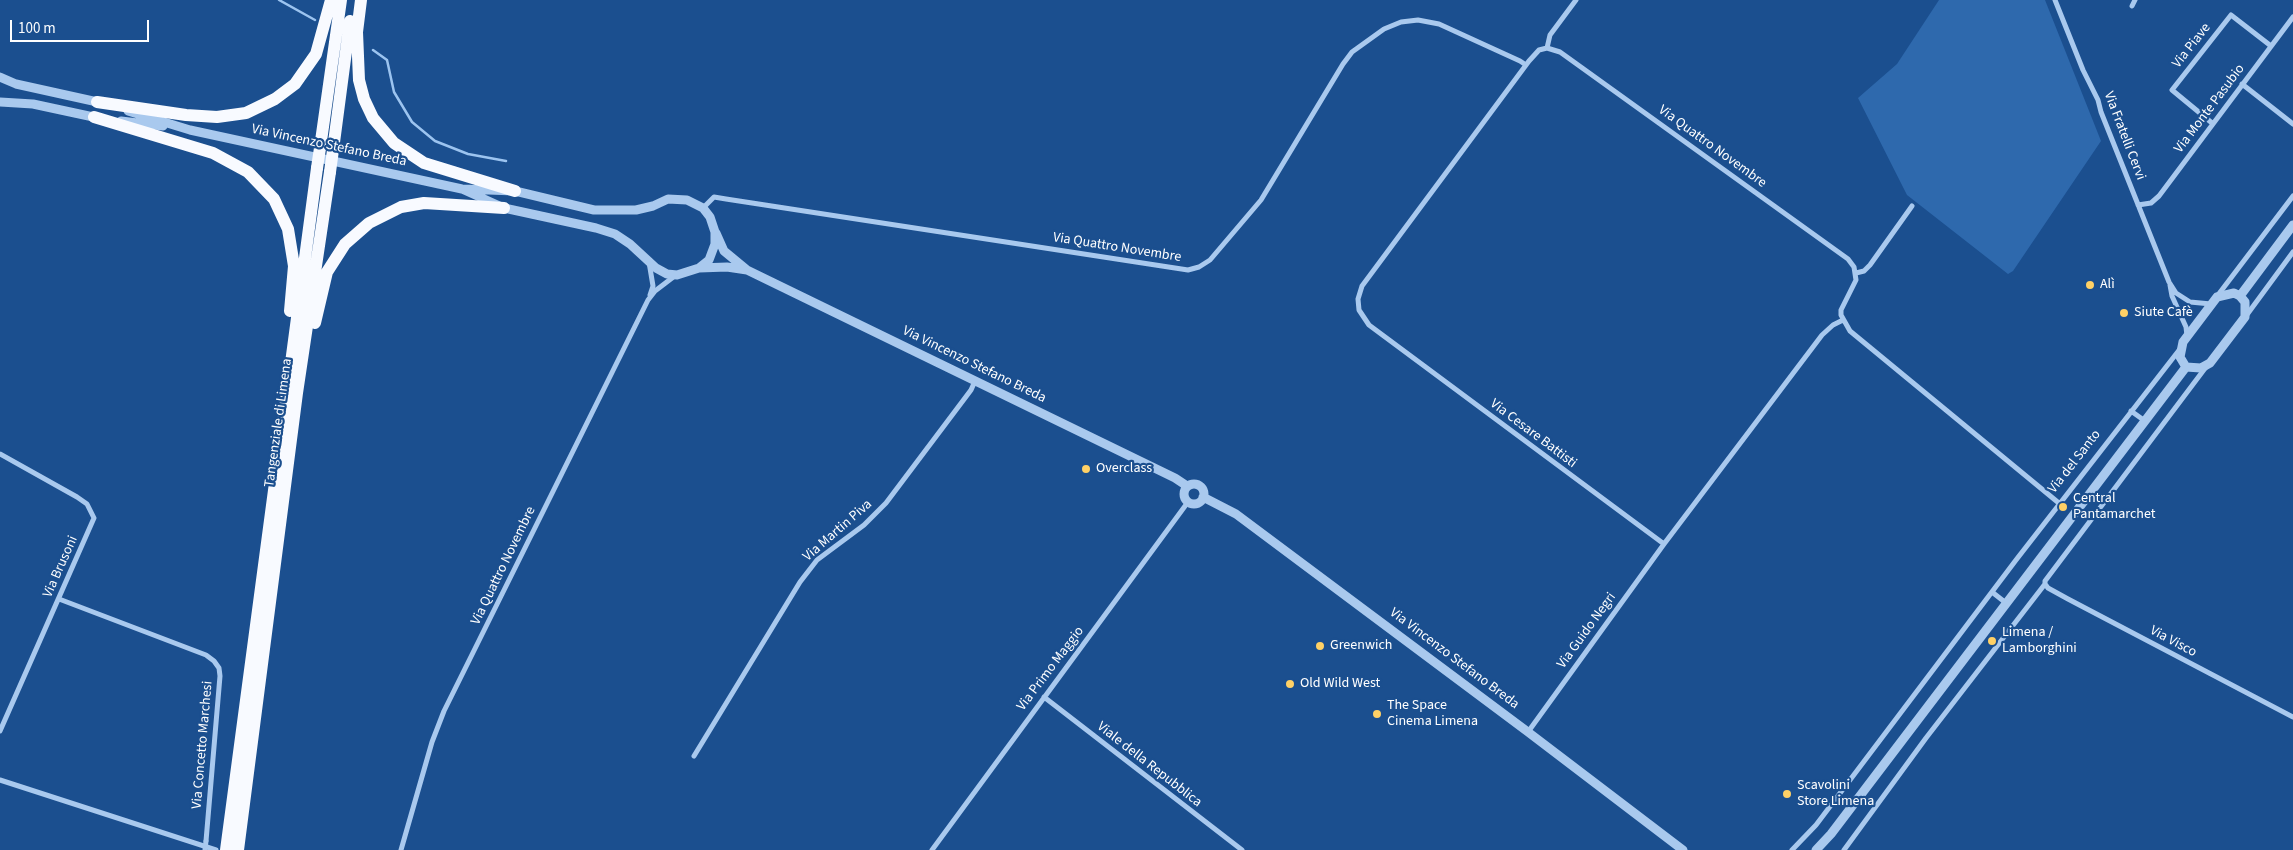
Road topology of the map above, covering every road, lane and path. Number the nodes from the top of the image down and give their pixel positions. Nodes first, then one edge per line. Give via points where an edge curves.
1 (331, 0) edge
2 (341, 0) edge
3 (353, 0) edge
4 (361, 0) edge
5 (1576, 0) edge
6 (2055, 0) edge
7 (2135, 0) edge
8 (2132, 6) dead end
9 (2293, 17) edge
10 (2272, 46) junction
11 (1547, 48) junction
12 (1526, 65) junction
13 (0, 77) edge
14 (2242, 84) junction
15 (0, 102) edge
16 (97, 102) junction
17 (94, 117) junction
18 (2212, 123) junction
19 (2293, 124) edge
20 (190, 130) junction
21 (326, 149) junction
22 (323, 170) junction
23 (462, 189) junction
24 (514, 191) junction
25 (2293, 196) edge
26 (2138, 205) junction
27 (1912, 206) dead end
28 (504, 208) junction
29 (703, 208) junction
30 (2293, 225) edge
31 (715, 232) junction
32 (2293, 252) edge
33 (649, 262) junction
34 (699, 268) junction
35 (747, 270) junction
36 (1856, 273) junction
37 (677, 274) junction
38 (2169, 282) junction
39 (2240, 296) junction
40 (648, 300) junction
41 (2214, 300) junction
42 (2245, 317) junction
43 (1842, 320) junction
44 (2187, 336) junction
45 (2180, 349) junction
46 (2210, 363) junction
47 (2186, 367) junction
48 (975, 381) junction
49 (298, 393) junction
50 (2131, 411) junction
51 (283, 415) junction
52 (2144, 421) junction
53 (0, 454) edge
54 (1187, 486) junction
55 (1203, 497) junction
56 (1188, 502) junction
57 (2060, 504) junction
58 (1664, 544) junction
59 (2045, 584) junction
60 (1992, 592) junction
61 (59, 598) junction
62 (2006, 603) junction
63 (1044, 698) junction
64 (2293, 716) edge
65 (0, 731) edge
66 (1528, 732) junction
67 (694, 756) dead end
68 (0, 780) edge
69 (1832, 834) junction
70 (229, 849) edge
71 (206, 850) edge
72 (401, 850) edge
73 (932, 850) edge
74 (1242, 850) edge
75 (1683, 850) edge
76 (1792, 850) edge
77 (1816, 850) edge
78 (1823, 850) edge
79 (1844, 850) edge

1 - 16 highway via 316,54 295,84 275,99 246,113 217,117 186,115
2 - 21 highway, Tangenziale di Limena
3 - 21 highway, Tangenziale di Limena
4 - 24 highway via 357,32 359,80 373,118 394,143 424,163
5 - 11 street, Via Cesare Battisti via 1550,35
6 - 26 street, Via Fratelli Cervi
7 - 8 street
9 - 10 street, Via Monte Pasubio
10 - 14 street, Via Monte Pasubio
10 - 18 street, Via Piave via 2231,15 2172,90
11 - 12 street, Via Cesare Battisti via 1539,50
11 - 36 street, Via Quattro Novembre via 1560,52 1842,254
12 - 29 street, Via Quattro Novembre via 1439,24 1418,20 1401,22 1375,34 1352,52 1343,64 1261,200 1210,260 1188,270 714,197
12 - 58 street, Via Cesare Battisti via 1362,286 1359,310 1370,325
13 - 16 street, Via Vincenzo Stefano Breda via 16,84
14 - 18 street, Via Monte Pasubio
14 - 19 street
15 - 17 street, Via Vincenzo Stefano Breda via 33,104
16 - 20 street, Via Vincenzo Stefano Breda
17 - 20 street, Via Vincenzo Stefano Breda
17 - 51 highway via 213,153 248,172 274,199 288,228 294,266 284,362
18 - 26 street, Via Monte Pasubio via 2159,196 2151,203
20 - 23 street, Via Vincenzo Stefano Breda
21 - 22 highway, Tangenziale di Limena, bridge
22 - 49 highway, Tangenziale di Limena
22 - 51 highway, Tangenziale di Limena
23 - 24 street, Via Vincenzo Stefano Breda
23 - 28 street, Via Vincenzo Stefano Breda
24 - 29 street, Via Vincenzo Stefano Breda via 594,210 636,210 674,199 687,200
25 - 41 street, Via del Santo
26 - 38 street, Via Fratelli Cervi
27 - 36 street via 1870,265
28 - 33 street, Via Vincenzo Stefano Breda via 614,234
28 - 49 highway via 424,203 401,207 369,223 346,244 328,272
29 - 31 street, Via Vincenzo Stefano Breda
30 - 39 street
31 - 34 street via 715,244 709,260
31 - 35 street, Via Vincenzo Stefano Breda via 724,251
32 - 42 street
33 - 37 street, Via Vincenzo Stefano Breda via 668,274
33 - 40 street, Via Quattro Novembre via 652,286
34 - 35 street, Via Vincenzo Stefano Breda
34 - 37 street, Via Vincenzo Stefano Breda
35 - 48 street, Via Vincenzo Stefano Breda
36 - 43 street via 1841,310
37 - 40 street, Via Quattro Novembre
38 - 41 street, Via Fratelli Cervi via 2180,296 2190,302
38 - 44 street, Via Fratelli Cervi
39 - 41 street via 2228,294
39 - 42 street via 2246,310
40 - 72 street, Via Quattro Novembre via 444,711
41 - 44 street, Via del Santo
42 - 46 street
43 - 57 street via 1850,331
43 - 58 street via 1822,334
44 - 45 street, Via del Santo
45 - 47 street via 2181,361
45 - 50 street, Via del Santo
46 - 47 street via 2201,368
46 - 59 street
47 - 52 street
48 - 54 street, Via Vincenzo Stefano Breda
48 - 67 street, Via Martin Piva via 886,503 817,560 800,582
49 - 70 highway, Tangenziale di Limena
50 - 52 street
50 - 57 street, Via del Santo
51 - 70 highway, Tangenziale di Limena
52 - 62 street
53 - 61 street, Via Brusoni via 77,497 92,512 91,528
54 - 55 street, Via Vincenzo Stefano Breda via 1198,485 1204,491
54 - 56 street via 1184,495
55 - 56 street via 1197,504
55 - 66 street, Via Vincenzo Stefano Breda via 1228,509
56 - 63 street, Via Primo Maggio
57 - 60 street, Via del Santo
58 - 66 street, Via Guido Negri
59 - 64 street, Via Visco via 2073,602
59 - 79 street
60 - 62 street
60 - 76 street, Via del Santo via 1816,825
61 - 65 street, Via Brusoni
61 - 71 street, Via Concetto Marchesi, bridge via 206,655 219,668
62 - 69 street
63 - 73 street, Via Primo Maggio
63 - 74 street, Viale della Repubblica
66 - 75 street, Via Vincenzo Stefano Breda
68 - 70 street
69 - 77 street
69 - 78 street

